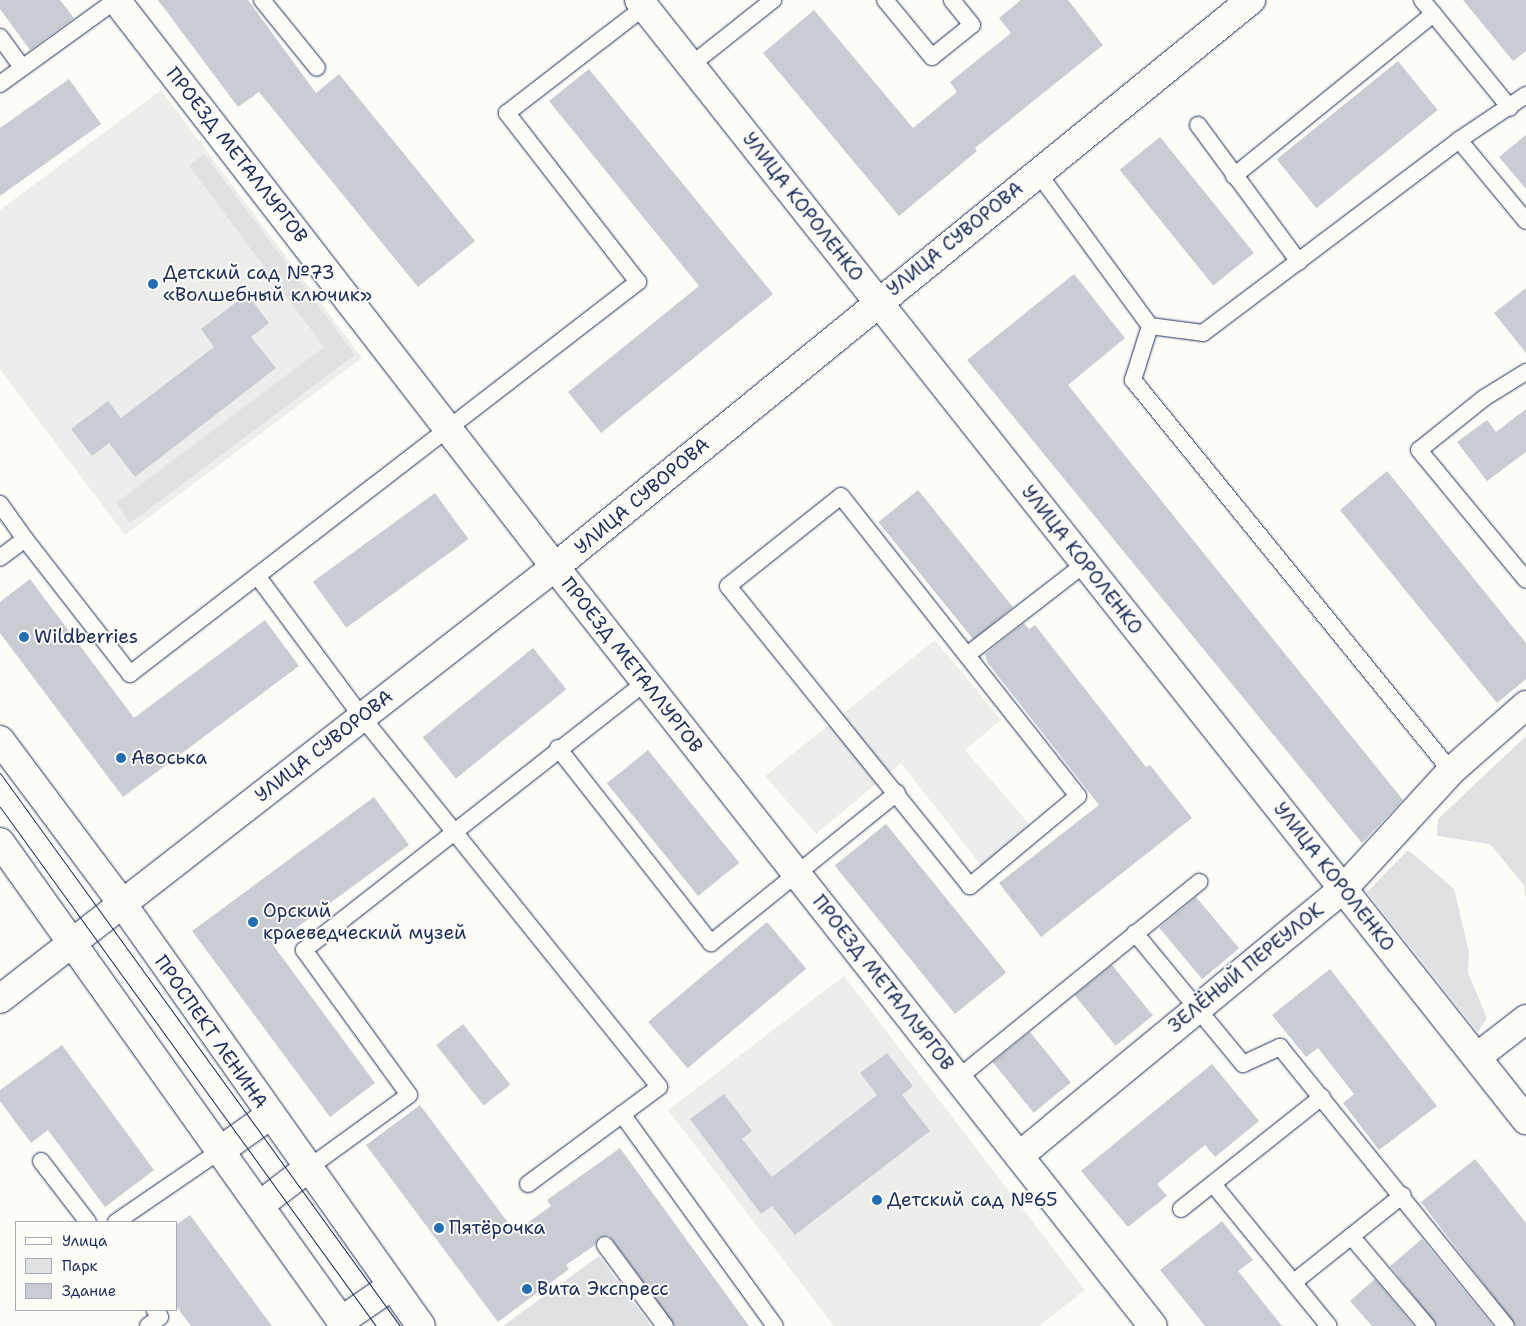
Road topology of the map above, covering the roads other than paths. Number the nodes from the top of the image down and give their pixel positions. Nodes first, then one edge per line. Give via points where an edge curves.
1 (116, 0) edge
2 (262, 0) edge
3 (773, 0) edge
4 (885, 0) edge
5 (952, 0) edge
6 (1251, 0) edge
7 (1422, 0) edge
8 (641, 3) edge
9 (1433, 14) junction
10 (0, 38) edge
11 (691, 65) junction
12 (22, 68) junction
13 (317, 68) dead end
14 (0, 84) edge
15 (1526, 95) edge
16 (1510, 108) junction
17 (1198, 126) dead end
18 (1459, 140) junction
19 (1038, 172) junction
20 (1234, 176) junction
21 (1526, 221) edge
22 (1299, 262) junction
23 (877, 302) junction
24 (1150, 326) junction
25 (1526, 372) edge
26 (449, 430) junction
27 (0, 504) edge
28 (25, 539) junction
29 (0, 558) edge
30 (1086, 564) junction
31 (556, 567) junction
32 (258, 577) junction
33 (1526, 580) edge
34 (968, 655) junction
35 (646, 682) junction
36 (1526, 705) edge
37 (362, 717) junction
38 (0, 740) edge
39 (558, 748) junction
40 (1451, 770) junction
41 (897, 793) junction
42 (455, 832) junction
43 (0, 842) edge
44 (796, 873) junction
45 (1199, 882) dead end
46 (1343, 889) junction
47 (121, 902) junction
48 (1135, 934) junction
49 (72, 942) junction
50 (0, 999) edge
51 (1198, 1008) junction
52 (1526, 1019) edge
53 (1476, 1057) junction
54 (958, 1078) junction
55 (1322, 1097) junction
56 (622, 1114) junction
57 (269, 1116) junction
58 (1526, 1120) edge
59 (221, 1150) junction
60 (1019, 1156) junction
61 (41, 1161) dead end
62 (307, 1169) junction
63 (528, 1184) dead end
64 (1213, 1184) junction
65 (1403, 1195) junction
66 (260, 1204) junction
67 (1182, 1209) dead end
68 (87, 1221) edge
69 (117, 1221) edge
70 (1351, 1236) junction
71 (605, 1245) dead end
72 (1294, 1282) junction
73 (392, 1286) junction
74 (156, 1311) edge
75 (340, 1324) edge
76 (148, 1326) edge
77 (421, 1326) edge
78 (665, 1326) edge
79 (775, 1326) edge
80 (1153, 1326) edge
81 (1329, 1326) edge
82 (1427, 1326) edge
83 (1506, 1326) edge

1 - 12 lane
1 - 26 street, ПРОЕЗД МЕТАЛЛУРГОВ
2 - 13 lane
3 - 11 lane
4 - 5 lane via 932,57 972,25
6 - 19 street, УЛИЦА СУВОРОВА
7 - 9 lane
8 - 11 street, УЛИЦА КОРОЛЕНКО
8 - 26 lane via 506,114 638,282
9 - 16 lane
9 - 20 lane
10 - 12 lane
11 - 23 street, УЛИЦА КОРОЛЕНКО
12 - 14 lane
15 - 16 lane
16 - 18 lane
17 - 20 lane
18 - 21 lane
18 - 22 lane
19 - 23 street, УЛИЦА СУВОРОВА
19 - 24 lane
20 - 22 lane
22 - 24 lane via 1203,333
23 - 30 street, УЛИЦА КОРОЛЕНКО
23 - 31 street, УЛИЦА СУВОРОВА
24 - 40 lane via 1133,380
25 - 33 lane via 1484,398 1419,450
26 - 31 street, ПРОЕЗД МЕТАЛЛУРГОВ
26 - 32 lane
27 - 28 lane
28 - 29 lane
28 - 32 lane via 130,674
30 - 34 lane
30 - 46 street, УЛИЦА КОРОЛЕНКО
31 - 35 street, ПРОЕЗД МЕТАЛЛУРГОВ
31 - 37 street, УЛИЦА СУВОРОВА
32 - 37 lane
34 - 41 lane via 1078,796 970,886
34 - 41 lane via 841,496 728,586
35 - 39 lane
35 - 44 street, ПРОЕЗД МЕТАЛЛУРГОВ
36 - 40 street, ЗЕЛЁНЫЙ ПЕРЕУЛОК
37 - 42 lane
37 - 47 street, УЛИЦА СУВОРОВА
38 - 47 street, ПРОСПЕКТ ЛЕНИНА
39 - 42 lane
39 - 44 lane via 712,943
40 - 46 street, ЗЕЛЁНЫЙ ПЕРЕУЛОК
41 - 44 lane
42 - 56 lane via 659,1087
42 - 62 lane via 304,950 409,1095
43 - 49 street
44 - 54 street, ПРОЕЗД МЕТАЛЛУРГОВ
45 - 48 lane
46 - 51 street, ЗЕЛЁНЫЙ ПЕРЕУЛОК
46 - 53 street, УЛИЦА КОРОЛЕНКО
47 - 49 street, УЛИЦА СУВОРОВА
47 - 57 street, ПРОСПЕКТ ЛЕНИНА
48 - 51 lane
48 - 54 lane
49 - 50 street, УЛИЦА СУВОРОВА
49 - 59 street
51 - 55 lane via 1243,1064 1280,1047
51 - 60 street, ЗЕЛЁНЫЙ ПЕРЕУЛОК
52 - 53 street
53 - 58 street, УЛИЦА КОРОЛЕНКО
54 - 60 street, ПРОЕЗД МЕТАЛЛУРГОВ
55 - 64 lane
55 - 65 lane
56 - 63 lane
56 - 79 lane
57 - 59 street
57 - 62 street, ПРОСПЕКТ ЛЕНИНА
59 - 66 street
59 - 69 lane
60 - 80 street, ПРОЕЗД МЕТАЛЛУРГОВ
61 - 68 lane
62 - 66 street
62 - 73 street, ПРОСПЕКТ ЛЕНИНА
64 - 67 lane
64 - 72 lane
65 - 70 lane
65 - 83 lane
66 - 75 street
70 - 72 lane
70 - 82 lane
71 - 78 lane
72 - 81 lane
73 - 75 street
73 - 77 street, ПРОСПЕКТ ЛЕНИНА
74 - 76 lane via 160,1316

